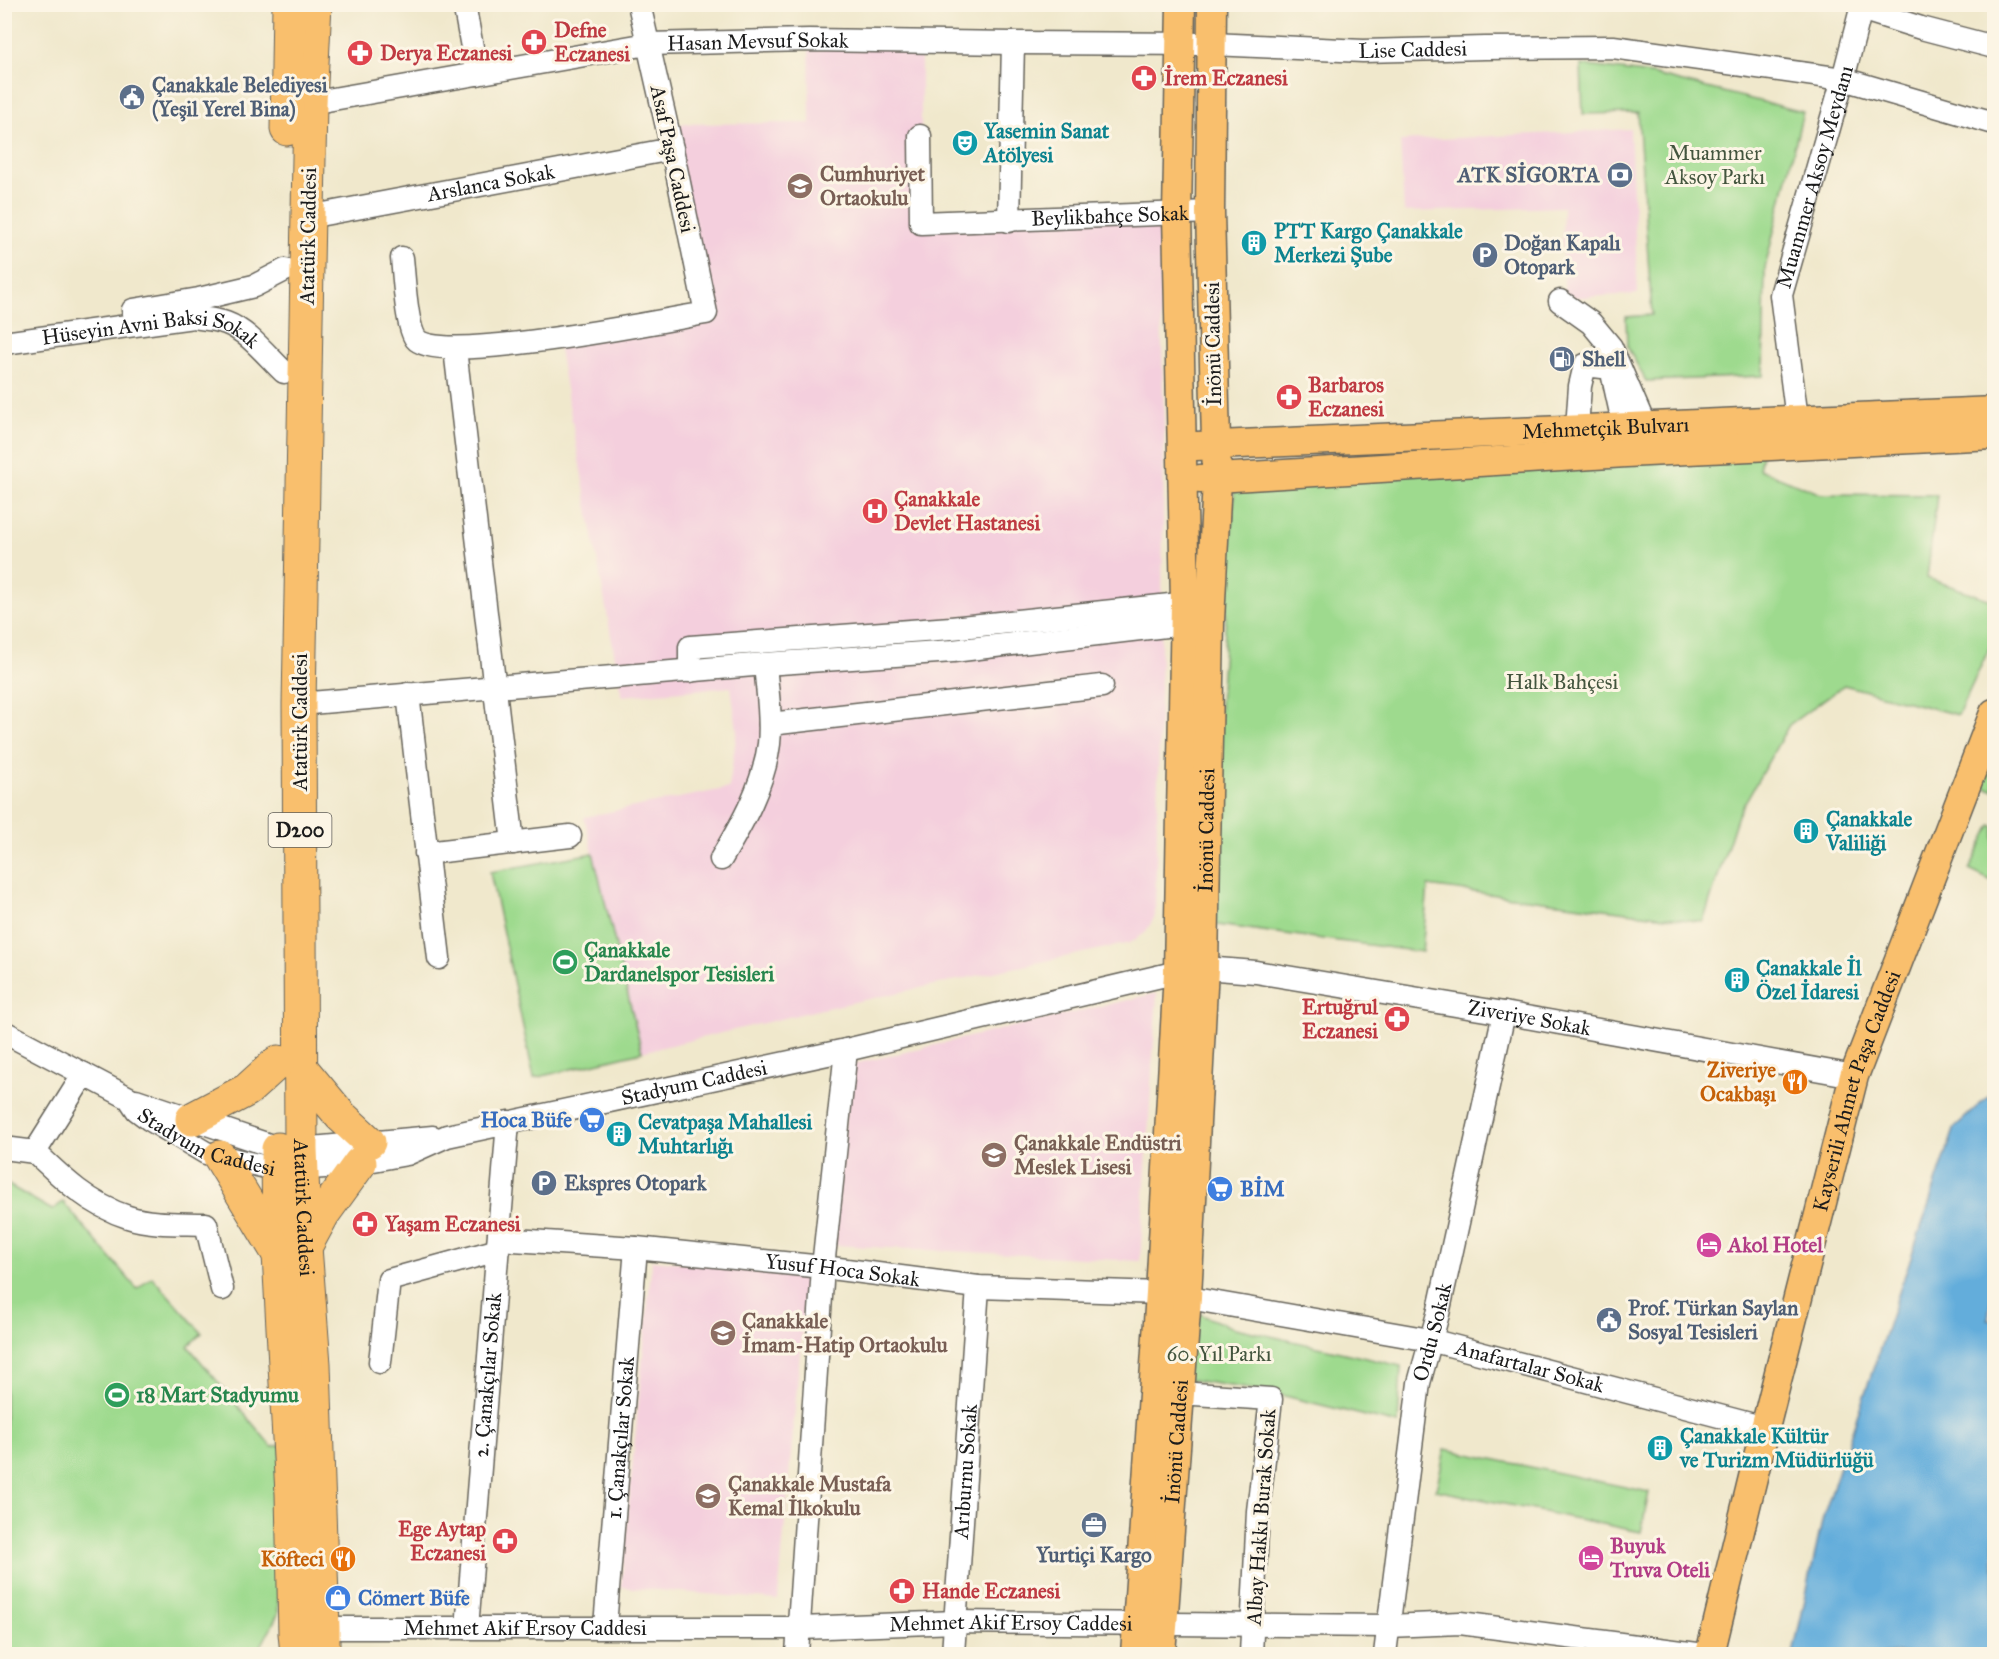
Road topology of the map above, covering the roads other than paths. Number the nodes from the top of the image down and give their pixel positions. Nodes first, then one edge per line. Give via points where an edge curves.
1 (289, 4) edge
2 (315, 4) edge
3 (464, 4) edge
4 (639, 4) edge
5 (1181, 4) edge
6 (1212, 4) edge
7 (1012, 43) junction
8 (648, 44) junction
9 (1181, 44) junction
10 (1212, 44) junction
11 (1995, 47) edge
12 (477, 74) junction
13 (1843, 79) junction
14 (310, 104) junction
15 (1995, 123) edge
16 (920, 136) dead end
17 (672, 149) junction
18 (1210, 212) junction
19 (1177, 214) junction
20 (309, 217) junction
21 (1009, 221) junction
22 (402, 258) dead end
23 (285, 270) junction
24 (1560, 301) dead end
25 (200, 308) junction
26 (4, 331) edge
27 (4, 343) edge
28 (455, 349) junction
29 (284, 372) junction
30 (1995, 411) edge
31 (1797, 419) junction
32 (1577, 428) junction
33 (1995, 435) edge
34 (1645, 437) junction
35 (1182, 446) junction
36 (1216, 446) junction
37 (1217, 478) junction
38 (1182, 480) junction
39 (1197, 613) junction
40 (765, 664) junction
41 (690, 671) junction
42 (494, 686) junction
43 (1102, 686) dead end
44 (408, 694) junction
45 (314, 702) junction
46 (1995, 713) edge
47 (770, 724) junction
48 (570, 836) dead end
49 (513, 843) junction
50 (426, 853) junction
51 (721, 859) dead end
52 (439, 958) dead end
53 (1191, 970) junction
54 (1504, 1013) junction
55 (4, 1032) edge
56 (846, 1050) junction
57 (290, 1065) junction
58 (84, 1074) junction
59 (1854, 1076) junction
60 (129, 1098) junction
61 (192, 1119) junction
62 (508, 1122) junction
63 (4, 1148) edge
64 (35, 1152) junction
65 (364, 1152) junction
66 (220, 1157) junction
67 (290, 1159) junction
68 (499, 1245) junction
69 (636, 1248) junction
70 (292, 1250) junction
71 (823, 1267) junction
72 (978, 1287) junction
73 (222, 1289) dead end
74 (1173, 1295) junction
75 (1430, 1340) junction
76 (380, 1362) dead end
77 (1179, 1393) junction
78 (1764, 1428) junction
79 (956, 1622) junction
80 (1150, 1623) junction
81 (1252, 1623) junction
82 (605, 1626) junction
83 (1388, 1626) junction
84 (467, 1628) junction
85 (801, 1628) junction
86 (323, 1641) edge
87 (297, 1654) edge
88 (797, 1654) edge
89 (953, 1654) edge
90 (1135, 1654) edge
91 (1161, 1654) edge
92 (1251, 1654) edge
93 (1385, 1654) edge
94 (1696, 1654) edge
95 (1710, 1654) edge

1 - 23 highway, Atatürk Caddesi / D200
2 - 14 highway, Atatürk Caddesi / D200
3 - 12 street
4 - 8 street, Asaf Paşa Caddesi
5 - 9 main road
6 - 10 main road, İnönü Caddesi
7 - 8 street, Hasan Mevsuf Sokak via 798,40
7 - 9 street, Hasan Mevsuf Sokak
7 - 21 street, Beylikbahçe Sokak
8 - 12 street, Hasan Mevsuf Sokak
8 - 17 street, Asaf Paşa Caddesi
9 - 10 street, Hasan Mevsuf Sokak
9 - 19 main road
10 - 13 street, Lise Caddesi via 1363,51 1613,47
10 - 18 main road, İnönü Caddesi
11 - 13 street, Muammer Aksoy Meydanı via 1861,9
12 - 14 street, Hasan Mevsuf Sokak
13 - 15 street, Lise Caddesi
13 - 31 street, Muammer Aksoy Meydanı via 1781,295
14 - 20 highway, Atatürk Caddesi / D200
16 - 21 street, Beylikbahçe Sokak via 921,223
17 - 20 street, Arslanca Sokak
17 - 28 street, Asaf Paşa Caddesi via 706,313 556,339
18 - 19 street, Beylikbahçe Sokak
18 - 36 main road, İnönü Caddesi
19 - 21 street, Beylikbahçe Sokak
19 - 35 main road
20 - 45 highway, Atatürk Caddesi / D200
22 - 28 street via 409,320 416,339 424,346
23 - 25 street, Hüseyin Avni Baksi Sokak
23 - 29 highway, Atatürk Caddesi / D200
24 - 34 street via 1591,323 1611,347
25 - 26 street, Hüseyin Avni Baksi Sokak
25 - 27 street, Hüseyin Avni Baksi Sokak via 193,317
25 - 29 street, Hüseyin Avni Baksi Sokak via 249,339
28 - 42 street
29 - 57 highway, Atatürk Caddesi / D200
30 - 31 main road, Mehmetçik Bulvarı
31 - 34 main road, Mehmetçik Bulvarı
32 - 34 main road, Mehmetçik Bulvarı
32 - 34 street via 1585,365 1611,368
32 - 36 main road, Mehmetçik Bulvarı
33 - 34 main road, Mehmetçik Bulvarı
34 - 37 main road, Mehmetçik Bulvarı
35 - 36 main road, Mehmetçik Bulvarı
35 - 38 main road
36 - 37 main road, İnönü Caddesi
37 - 38 main road, Mehmetçik Bulvarı
37 - 39 main road, İnönü Caddesi
38 - 39 main road
39 - 40 street via 953,651
39 - 41 street via 690,647
39 - 53 main road, İnönü Caddesi
40 - 41 street
40 - 47 street
41 - 42 street
42 - 44 street
42 - 49 street
43 - 47 street
44 - 45 street
44 - 50 street
45 - 57 highway, Atatürk Caddesi / D200
46 - 59 main road, Kayserili Ahmet Paşa Caddesi
47 - 51 street via 765,764 756,791
48 - 49 street
49 - 50 street
50 - 52 street
53 - 54 street, Ziveriye Sokak via 1256,972
53 - 56 street, Stadyum Caddesi
53 - 74 main road, İnönü Caddesi
54 - 59 street, Ziveriye Sokak
54 - 75 street, Ordu Sokak
55 - 58 street, Stadyum Caddesi
56 - 62 street, Stadyum Caddesi
56 - 71 street
57 - 61 highway
57 - 65 highway via 341,1116
57 - 67 highway, Atatürk Caddesi / D200
58 - 60 street, Stadyum Caddesi
58 - 64 street
59 - 78 main road, Kayserili Ahmet Paşa Caddesi
60 - 61 street
60 - 66 street, Stadyum Caddesi via 149,1119 206,1153
61 - 67 street
62 - 65 street, Stadyum Caddesi via 447,1136 407,1154
62 - 68 street, 2. Çanakçılar Sokak
63 - 64 street
64 - 73 street via 95,1203 130,1218 206,1224
65 - 67 street, Stadyum Caddesi via 340,1166
65 - 70 highway via 323,1214
66 - 67 street, Stadyum Caddesi
66 - 70 highway
67 - 70 highway, Atatürk Caddesi / D200
68 - 69 street, Yusuf Hoca Sokak
68 - 76 street, Yusuf Hoca Sokak via 389,1280
68 - 84 street, 2. Çanakçılar Sokak
69 - 71 street, Yusuf Hoca Sokak
69 - 82 street, 1. Çanakçılar Sokak
70 - 86 highway, Atatürk Caddesi / D200 via 314,1364
70 - 87 highway, Atatürk Caddesi / D200 via 292,1494
71 - 72 street, Yusuf Hoca Sokak
71 - 85 street
72 - 74 street, Yusuf Hoca Sokak
72 - 79 street, Arıburnu Sokak
74 - 75 street, Anafartalar Sokak
74 - 77 main road, İnönü Caddesi
74 - 80 main road, İnönü Caddesi
75 - 78 street, Anafartalar Sokak
75 - 83 street, Ordu Sokak via 1419,1383
77 - 80 main road, İnönü Caddesi
77 - 81 street, Albay Hakkı Burak Sokak via 1271,1399 1258,1511
78 - 95 main road, Kayserili Ahmet Paşa Caddesi
79 - 80 street, Mehmet Akif Ersoy Caddesi
79 - 85 street, Mehmet Akif Ersoy Caddesi
79 - 89 street, Arıburnu Sokak
80 - 81 street, Mehmet Akif Ersoy Caddesi
80 - 90 main road, İnönü Caddesi
80 - 91 main road, İnönü Caddesi
81 - 83 street, Mehmet Akif Ersoy Caddesi
81 - 92 street, Albay Hakkı Burak Sokak
82 - 84 street, Mehmet Akif Ersoy Caddesi
82 - 85 street, Mehmet Akif Ersoy Caddesi
83 - 93 street, Ordu Sokak
83 - 94 street, Mehmet Akif Ersoy Caddesi via 1460,1623
84 - 86 street, Mehmet Akif Ersoy Caddesi
85 - 88 street

